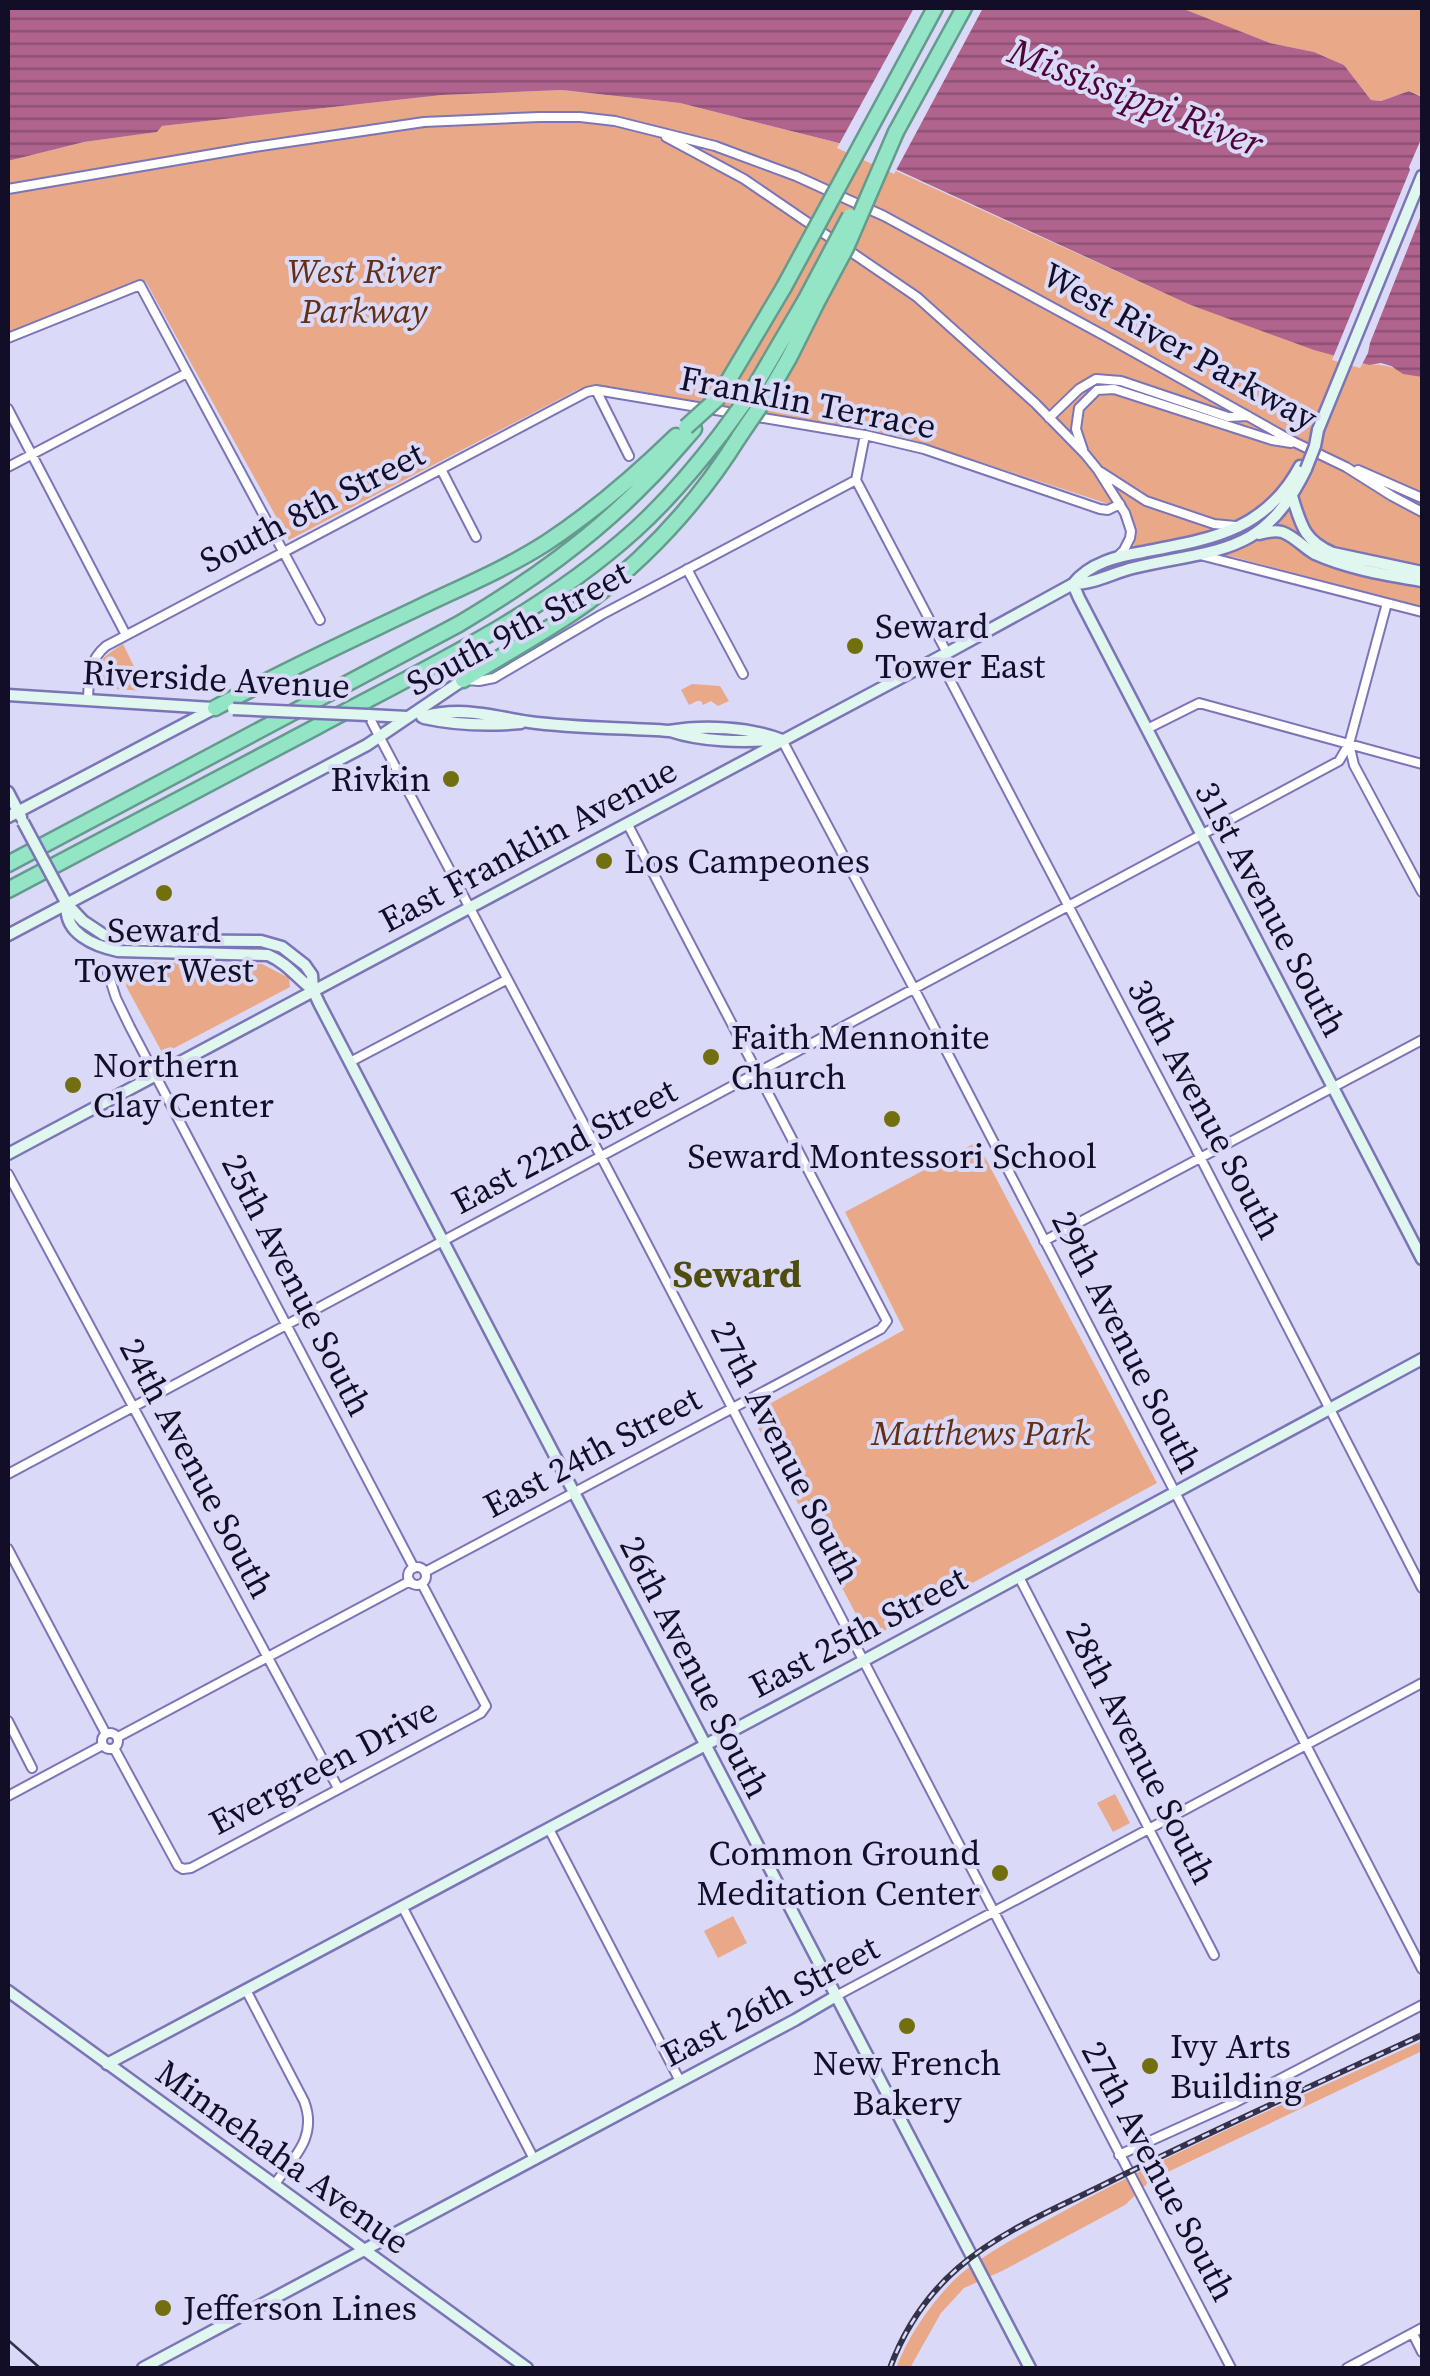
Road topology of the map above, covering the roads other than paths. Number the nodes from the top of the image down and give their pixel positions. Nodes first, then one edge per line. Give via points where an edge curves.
1 (932, 8) edge
2 (964, 8) edge
3 (976, 8) edge
4 (926, 76) junction
5 (658, 132) junction
6 (752, 159) junction
7 (1422, 176) edge
8 (744, 179) junction
9 (8, 189) edge
10 (811, 302) junction
11 (8, 338) edge
12 (188, 373) junction
13 (596, 390) junction
14 (8, 409) edge
15 (1248, 416) junction
16 (1049, 418) junction
17 (690, 428) junction
18 (865, 434) junction
19 (1294, 442) junction
20 (1084, 454) junction
21 (32, 455) junction
22 (629, 456) dead end
23 (1346, 467) junction
24 (8, 468) edge
25 (1303, 468) junction
26 (1098, 470) junction
27 (442, 471) junction
28 (856, 480) junction
29 (1292, 496) junction
30 (1422, 498) edge
31 (1120, 504) junction
32 (1422, 512) edge
33 (1243, 526) junction
34 (1258, 534) junction
35 (476, 537) dead end
36 (283, 553) junction
37 (1196, 554) junction
38 (1116, 558) junction
39 (687, 569) junction
40 (1422, 572) edge
41 (1422, 580) edge
42 (1074, 584) junction
43 (1387, 603) junction
44 (1422, 612) edge
45 (320, 620) dead end
46 (126, 635) junction
47 (942, 655) junction
48 (742, 674) dead end
49 (462, 680) junction
50 (8, 695) edge
51 (88, 699) junction
52 (215, 708) junction
53 (408, 717) junction
54 (370, 719) junction
55 (1146, 729) junction
56 (379, 736) junction
57 (782, 740) junction
58 (1350, 744) junction
59 (1422, 764) edge
60 (8, 792) edge
61 (16, 817) edge
62 (627, 823) junction
63 (1202, 835) junction
64 (8, 864) edge
65 (8, 890) edge
66 (1422, 892) edge
67 (64, 898) junction
68 (470, 907) junction
69 (1068, 908) junction
70 (8, 936) edge
71 (108, 973) dead end
72 (506, 980) junction
73 (914, 989) junction
74 (313, 990) junction
75 (1422, 1040) edge
76 (350, 1062) junction
77 (757, 1073) junction
78 (156, 1075) junction
79 (1333, 1088) junction
80 (8, 1154) edge
81 (600, 1157) junction
82 (1200, 1157) junction
83 (8, 1174) edge
84 (443, 1241) junction
85 (1044, 1241) junction
86 (1422, 1260) edge
87 (286, 1324) junction
88 (1422, 1359) edge
89 (133, 1407) junction
90 (731, 1409) junction
91 (1330, 1410) junction
92 (8, 1474) edge
93 (574, 1493) junction
94 (1175, 1493) junction
95 (8, 1549) edge
96 (414, 1568) junction
97 (425, 1572) junction
98 (1019, 1577) junction
99 (410, 1580) junction
100 (422, 1584) junction
101 (1422, 1588) edge
102 (268, 1657) junction
103 (864, 1662) junction
104 (1422, 1683) edge
105 (8, 1721) edge
106 (106, 1734) junction
107 (118, 1737) junction
108 (103, 1745) junction
109 (705, 1745) junction
110 (1306, 1745) junction
111 (114, 1748) junction
112 (32, 1768) dead end
113 (338, 1788) junction
114 (8, 1796) edge
115 (1150, 1828) junction
116 (549, 1829) junction
117 (402, 1908) junction
118 (993, 1912) junction
119 (1214, 1955) dead end
120 (1422, 1970) edge
121 (246, 1990) junction
122 (8, 1991) edge
123 (836, 1996) junction
124 (1422, 2005) edge
125 (107, 2064) junction
126 (680, 2081) junction
127 (1119, 2155) junction
128 (534, 2159) junction
129 (274, 2185) junction
130 (365, 2249) junction
131 (1422, 2328) edge
132 (1413, 2334) junction
133 (1422, 2352) edge
134 (144, 2368) edge
135 (527, 2368) edge
136 (1030, 2368) edge
137 (1231, 2368) edge
138 (1347, 2368) edge

1 - 17 highway, bridge via 784,287 721,393
2 - 4 highway
3 - 4 highway
4 - 10 highway, bridge
5 - 6 street, West River Parkway
5 - 8 street, West River Parkway
5 - 9 street, West River Parkway via 580,117 458,119
6 - 8 street
6 - 15 street, West River Parkway via 884,216
7 - 25 street, bridge
8 - 16 street, West River Parkway via 917,297
10 - 49 highway, bridge via 767,396 665,534 570,614
10 - 65 highway, bridge via 677,487 588,569 419,672
11 - 12 street via 140,286
12 - 21 street
12 - 36 street
13 - 18 street, Franklin Terrace
13 - 22 street
13 - 27 street, South 8th Street
14 - 21 street
15 - 16 street via 1228,417 1096,379
15 - 19 street, West River Parkway
16 - 20 street, West River Parkway
17 - 52 highway via 543,545
17 - 64 highway via 600,526 514,591
18 - 28 street
18 - 31 street, Franklin Terrace via 1100,509
19 - 20 street via 1114,389 1098,390 1078,408
19 - 23 street, West River Parkway
20 - 26 street, West River Parkway
21 - 24 street
21 - 46 street
23 - 30 street, West River Parkway
23 - 32 street, West River Parkway
25 - 29 street, East Franklin Avenue
25 - 33 street, East Franklin Avenue via 1272,505
26 - 31 street, West River Parkway
26 - 33 street, West River Parkway via 1146,501 1214,524
27 - 35 street
27 - 36 street, South 8th Street
28 - 39 street, South 9th Street
28 - 47 street, 30th Avenue South
29 - 34 street, East Franklin Avenue
29 - 40 street via 1301,527 1321,548
31 - 38 street, West River Parkway via 1131,531
33 - 38 street, East Franklin Avenue
34 - 37 street, East Franklin Avenue
34 - 41 street via 1284,533 1327,558
36 - 45 street
36 - 46 street, South 8th Street
37 - 42 street, East Franklin Avenue
37 - 43 street
38 - 42 street, East Franklin Avenue via 1080,574
39 - 48 street
39 - 49 street, South 9th Street via 494,678
42 - 47 street, East Franklin Avenue
42 - 55 street, 31st Avenue South
43 - 44 street
43 - 58 street
46 - 51 street, South 8th Street via 92,662
47 - 57 street, East Franklin Avenue
47 - 69 street, 30th Avenue South
49 - 53 street, South 9th Street
50 - 51 street, Riverside Avenue
51 - 52 street, Riverside Avenue
52 - 54 street, Riverside Avenue, bridge
52 - 61 street
53 - 54 street, Riverside Avenue
53 - 56 street, South 9th Street
53 - 57 street, Riverside Avenue via 446,711 669,730 694,738
54 - 56 street, 27th Avenue South
55 - 58 street via 1199,703
55 - 63 street, 31st Avenue South
56 - 67 street, South 9th Street
56 - 68 street, 27th Avenue South
57 - 62 street, East Franklin Avenue
57 - 73 street, 29th Avenue South
58 - 59 street
58 - 63 street, East 22nd Street via 1340,761
58 - 66 street via 1354,765
60 - 61 street
61 - 67 street, bridge
62 - 68 street, East Franklin Avenue
62 - 77 street
63 - 69 street, East 22nd Street
63 - 79 street, 31st Avenue South
67 - 70 street, South 9th Street
67 - 74 street, 26th Avenue South via 69,924 100,946 268,954
68 - 72 street, 27th Avenue South
68 - 74 street, East Franklin Avenue
69 - 73 street, East 22nd Street
69 - 82 street, 30th Avenue South
71 - 78 street, 25th Avenue South
72 - 76 street
72 - 81 street, 27th Avenue South
73 - 77 street, East 22nd Street
73 - 85 street, 29th Avenue South
74 - 76 street, 26th Avenue South
74 - 78 street, East Franklin Avenue
75 - 79 street
76 - 84 street, 26th Avenue South
77 - 81 street, East 22nd Street
77 - 90 street, East 24th Street via 887,1321
78 - 80 street, East Franklin Avenue
78 - 87 street, 25th Avenue South
79 - 82 street
79 - 86 street, 31st Avenue South
81 - 84 street, East 22nd Street
81 - 90 street, 27th Avenue South
82 - 85 street
82 - 91 street, 30th Avenue South
83 - 89 street, 24th Avenue South
84 - 87 street, East 22nd Street
84 - 93 street, 26th Avenue South
85 - 94 street, 29th Avenue South
87 - 89 street, East 22nd Street
87 - 96 street, 25th Avenue South
88 - 91 street, East 25th Street
89 - 92 street, East 22nd Street
89 - 102 street, 24th Avenue South
90 - 93 street, East 24th Street
90 - 103 street, 27th Avenue South
91 - 94 street, East 25th Street
91 - 101 street, 30th Avenue South
93 - 97 street, East 24th Street
93 - 109 street, 26th Avenue South
94 - 98 street, East 25th Street
94 - 110 street, 29th Avenue South
95 - 106 street
96 - 97 street
96 - 99 street
97 - 100 street
98 - 103 street, East 25th Street
98 - 115 street, 28th Avenue South
99 - 100 street
99 - 102 street
100 - 113 street, Evergreen Drive via 486,1706
102 - 107 street
102 - 113 street, 24th Avenue South
103 - 109 street, East 25th Street
103 - 118 street, 27th Avenue South
104 - 110 street, East 26th Street
105 - 112 street
106 - 107 street
106 - 108 street
107 - 111 street
108 - 111 street
108 - 114 street
109 - 116 street, East 25th Street
109 - 123 street, 26th Avenue South
110 - 115 street, East 26th Street
110 - 120 street, 29th Avenue South
111 - 113 street, Evergreen Drive via 183,1869
115 - 118 street, East 26th Street
115 - 119 street, 28th Avenue South
116 - 117 street, East 25th Street
116 - 126 street
117 - 121 street, East 25th Street
117 - 128 street
118 - 123 street, East 26th Street
118 - 127 street, 27th Avenue South
121 - 125 street, East 25th Street
121 - 129 street via 310,2116 305,2141
122 - 125 street, Minnehaha Avenue
123 - 126 street, East 26th Street
123 - 136 street, 26th Avenue South
124 - 127 street
125 - 129 street, Minnehaha Avenue
126 - 128 street, East 26th Street
127 - 137 street, 27th Avenue South
128 - 130 street, East 26th Street
129 - 130 street, Minnehaha Avenue
130 - 134 street, East 26th Street
130 - 135 street, Minnehaha Avenue
131 - 132 street
132 - 133 street
132 - 138 street

